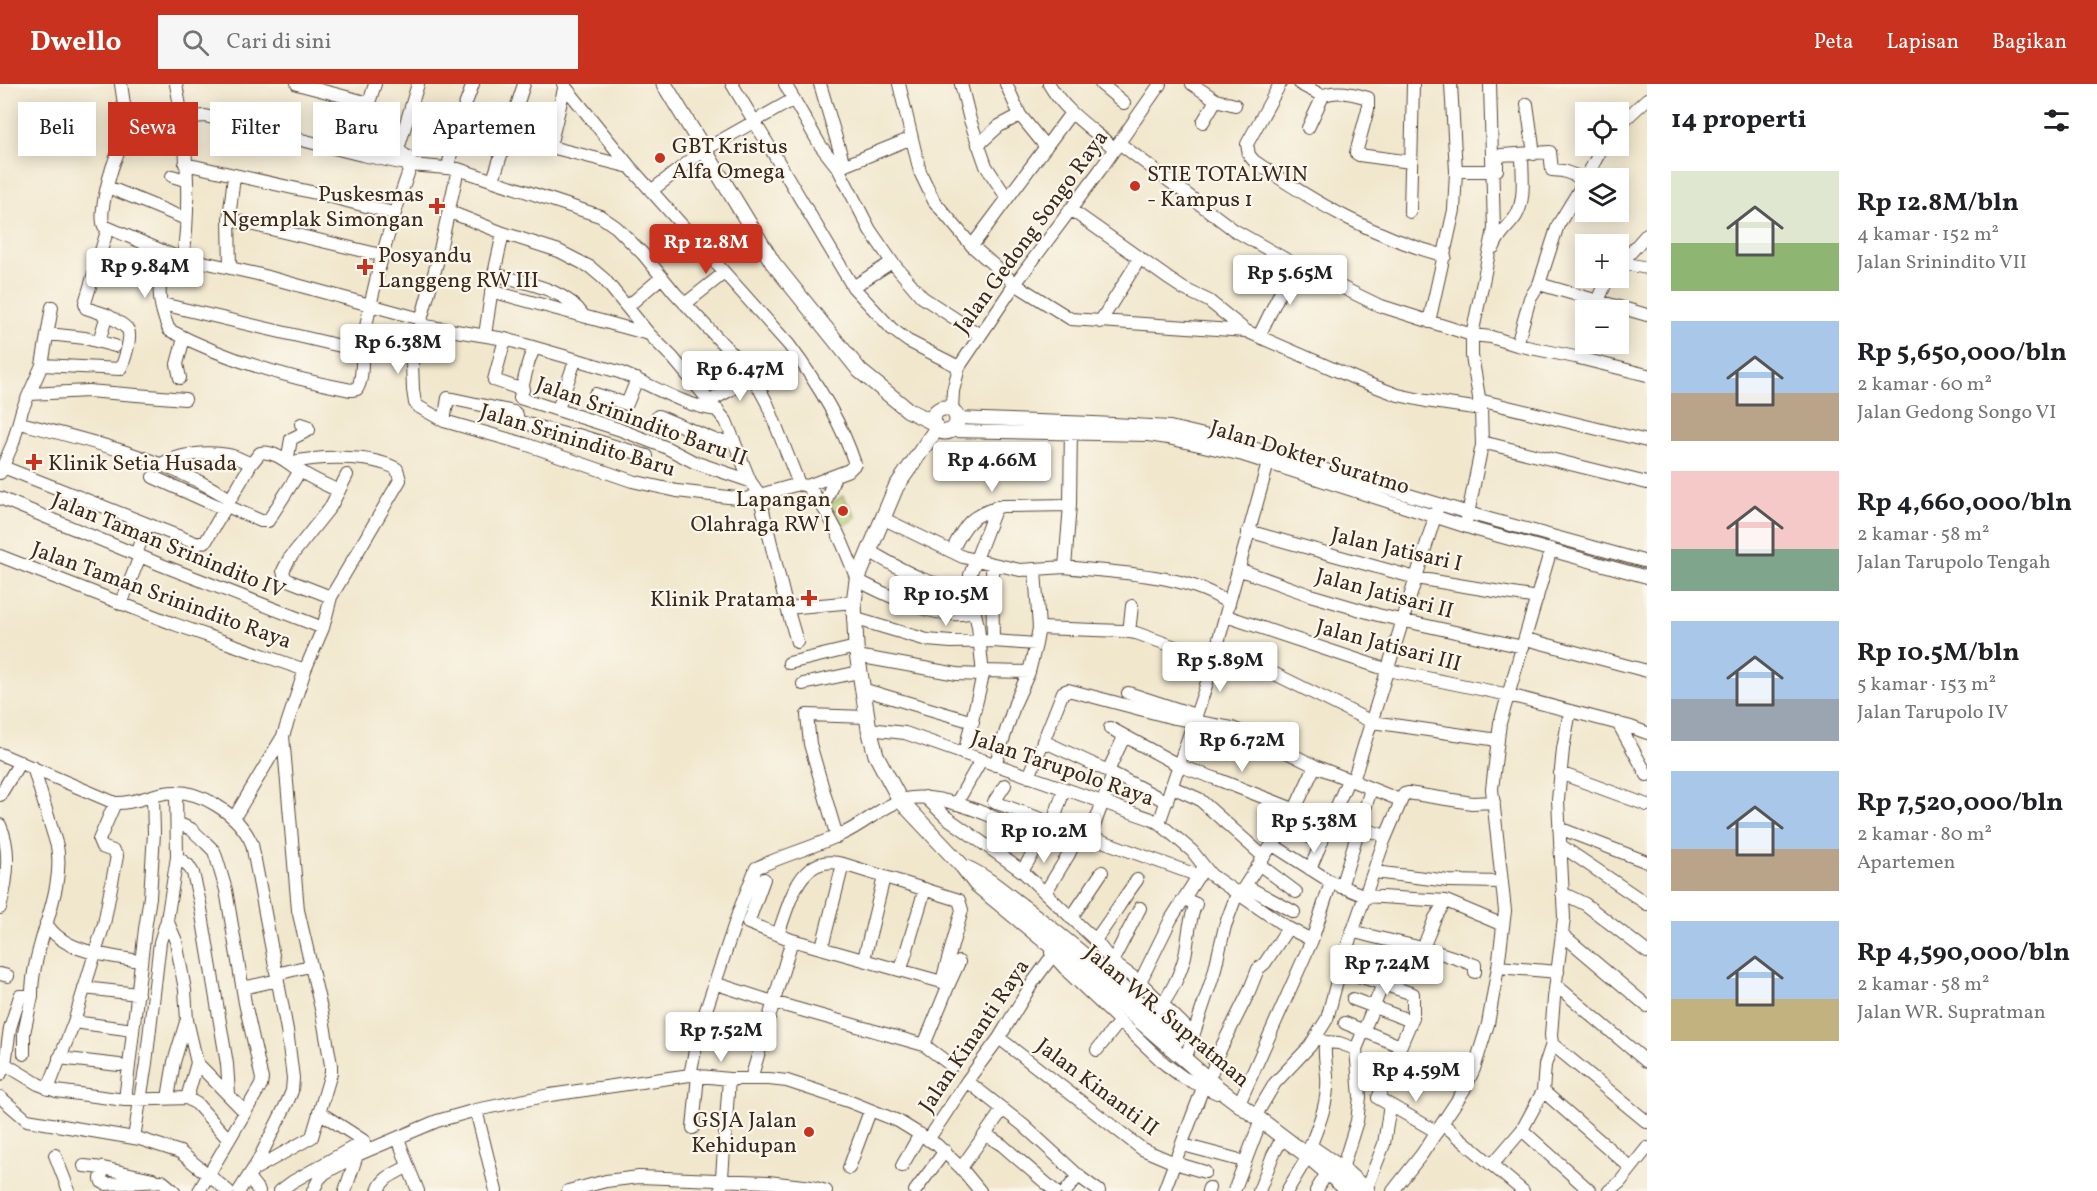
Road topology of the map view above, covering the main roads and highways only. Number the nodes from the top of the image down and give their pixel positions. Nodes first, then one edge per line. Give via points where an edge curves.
1 (664, 84) edge
2 (963, 867) junction
3 (1152, 1014) junction
4 (1243, 1102) junction
5 (1260, 1115) junction
6 (1309, 1152) junction
7 (1335, 1171) junction
8 (1366, 1190) edge
9 (1350, 1191) edge

1 - 2 main road, Jalan WR. Supratman via 773,263 861,371 908,410 946,422 896,487 857,580 854,618 859,672 876,755 900,800
2 - 3 main road, Jalan WR. Supratman via 977,873 1057,932
2 - 3 main road, Jalan WR. Supratman via 976,884
3 - 4 main road, Jalan WR. Supratman
3 - 4 main road, Jalan WR. Supratman
4 - 5 main road, Jalan WR. Supratman
5 - 6 main road, Jalan WR. Supratman
5 - 6 main road, Jalan WR. Supratman via 1283,1137
6 - 7 main road, Jalan WR. Supratman
7 - 8 main road, Jalan WR. Supratman
7 - 9 main road, Jalan WR. Supratman

